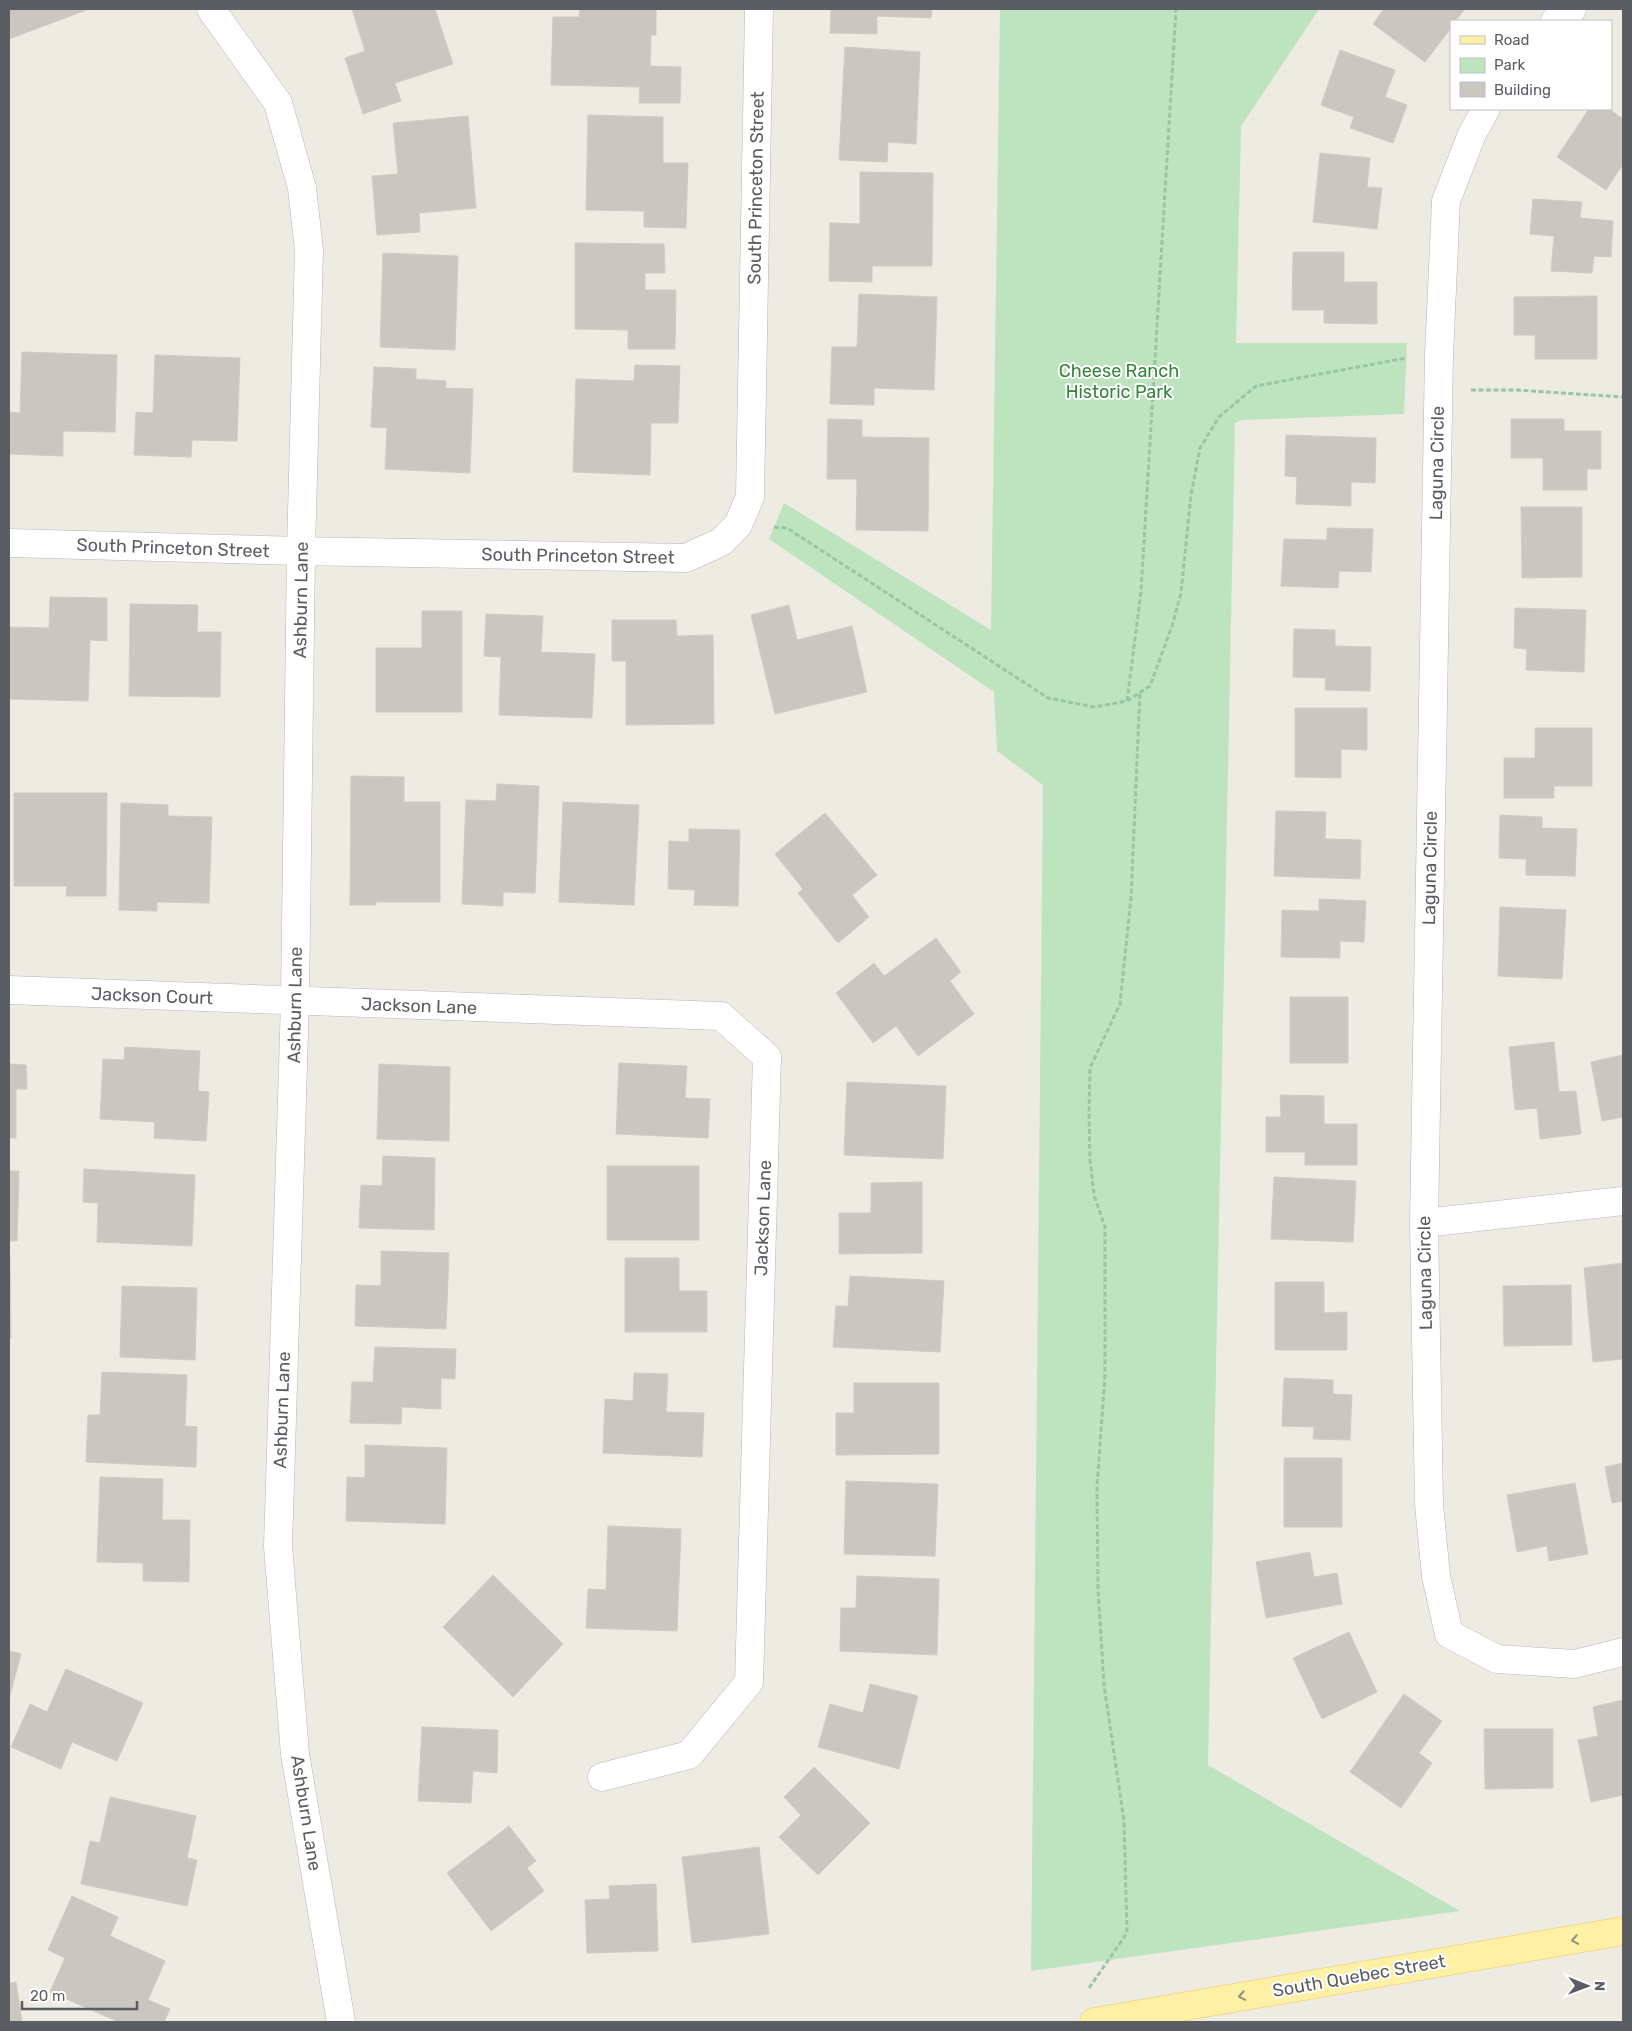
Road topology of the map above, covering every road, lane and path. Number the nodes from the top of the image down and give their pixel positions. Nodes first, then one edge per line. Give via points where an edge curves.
1 (211, 9) edge
2 (759, 9) edge
3 (1176, 9) edge
4 (1572, 9) edge
5 (1556, 20) edge
6 (1485, 110) edge
7 (1439, 355) junction
8 (1438, 388) junction
9 (1623, 397) edge
10 (738, 525) junction
11 (9, 543) edge
12 (301, 551) junction
13 (1140, 692) junction
14 (1126, 702) junction
15 (9, 990) edge
16 (296, 1002) junction
17 (1623, 1201) edge
18 (1424, 1223) junction
19 (1623, 1652) edge
20 (602, 1777) dead end
21 (1623, 1931) edge
22 (1087, 1991) dead end
23 (341, 2022) edge
24 (1094, 2022) edge

1 - 12 street, Ashburn Lane via 278,103 302,188 309,250
2 - 10 street, South Princeton Street via 750,497
3 - 14 path via 1141,592
4 - 5 street
6 - 7 street, Laguna Circle via 1472,134 1446,202
7 - 8 street, Laguna Circle
7 - 13 path via 1406,358 1256,386 1219,417 1200,448 1191,495 1181,592 1172,626 1150,686
8 - 9 path
8 - 18 street, Laguna Circle
10 - 12 street, South Princeton Street via 721,542 686,558
10 - 14 path via 787,528 1048,698 1094,707
11 - 12 street, South Princeton Street
12 - 16 street, Ashburn Lane
13 - 14 path
13 - 22 path via 1132,898 1120,1004 1090,1068 1089,1111 1094,1195 1105,1226 1105,1375 1098,1487 1098,1589 1104,1685 1124,1821 1127,1933
15 - 16 street, Jackson Court
16 - 20 street, Jackson Lane via 721,1016 767,1057 749,1682 688,1755
16 - 23 street, Ashburn Lane via 278,1546 295,1754
17 - 18 street
18 - 19 street, Laguna Circle via 1428,1504 1436,1576 1449,1634 1498,1659 1574,1664
21 -> 24 main road, South Quebec Street

